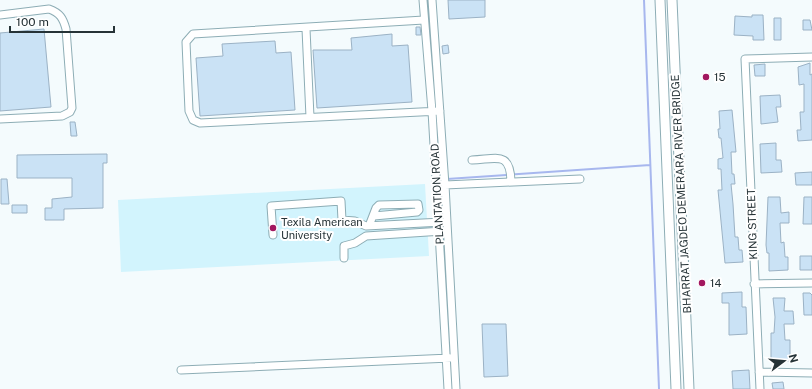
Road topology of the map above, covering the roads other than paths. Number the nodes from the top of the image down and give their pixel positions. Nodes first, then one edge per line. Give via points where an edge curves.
1 (422, 0) edge
2 (432, 0) edge
3 (660, 0) edge
4 (672, 0) edge
5 (0, 15) edge
6 (424, 20) junction
7 (306, 28) junction
8 (812, 57) edge
9 (432, 111) junction
10 (440, 111) junction
11 (310, 117) junction
12 (0, 119) edge
13 (472, 160) dead end
14 (580, 180) dead end
15 (511, 181) junction
16 (445, 184) junction
17 (374, 216) junction
18 (446, 222) junction
19 (438, 223) junction
20 (368, 226) junction
21 (439, 231) junction
22 (447, 231) junction
23 (273, 235) dead end
24 (366, 236) junction
25 (344, 258) dead end
26 (812, 283) edge
27 (754, 284) junction
28 (454, 357) junction
29 (446, 358) junction
30 (181, 370) dead end
31 (759, 372) junction
32 (812, 373) edge
33 (448, 389) edge
34 (456, 389) edge
35 (676, 389) edge
36 (689, 389) edge
37 (760, 389) edge

1 - 6 street, PLANTATION ROAD
2 - 10 street, PLANTATION ROAD
3 - 35 main road, BHARRAT JAGDEO DEMERARA RIVER BRIDGE
4 - 36 main road, BHARRAT JAGDEO DEMERARA RIVER BRIDGE
5 - 12 street via 49,9 62,17 66,29 72,108 62,116
6 - 7 street
6 - 9 street, PLANTATION ROAD
7 - 11 street
7 - 11 street via 197,33 190,36 186,42 189,111 196,122
8 - 27 street, KING STREET via 745,59
9 - 10 street
9 - 11 street
9 - 19 street, PLANTATION ROAD
10 - 16 street, PLANTATION ROAD
13 - 15 street via 502,158 510,167
14 - 15 street
15 - 16 street
16 - 18 street, PLANTATION ROAD
17 - 17 street via 415,212 419,210 418,204 379,206
17 - 20 street
18 - 19 street
18 - 22 street, PLANTATION ROAD
19 - 20 street
19 - 21 street, PLANTATION ROAD
20 - 23 street via 342,220 341,201 271,206
20 - 24 street
21 - 22 street
21 - 24 street
21 - 29 street, PLANTATION ROAD
22 - 28 street, PLANTATION ROAD
24 - 25 street via 344,246
26 - 27 street
27 - 31 street, KING STREET
28 - 29 street
28 - 34 street, PLANTATION ROAD
29 - 30 street
29 - 33 street, PLANTATION ROAD
31 - 32 street
31 - 37 street, KING STREET

